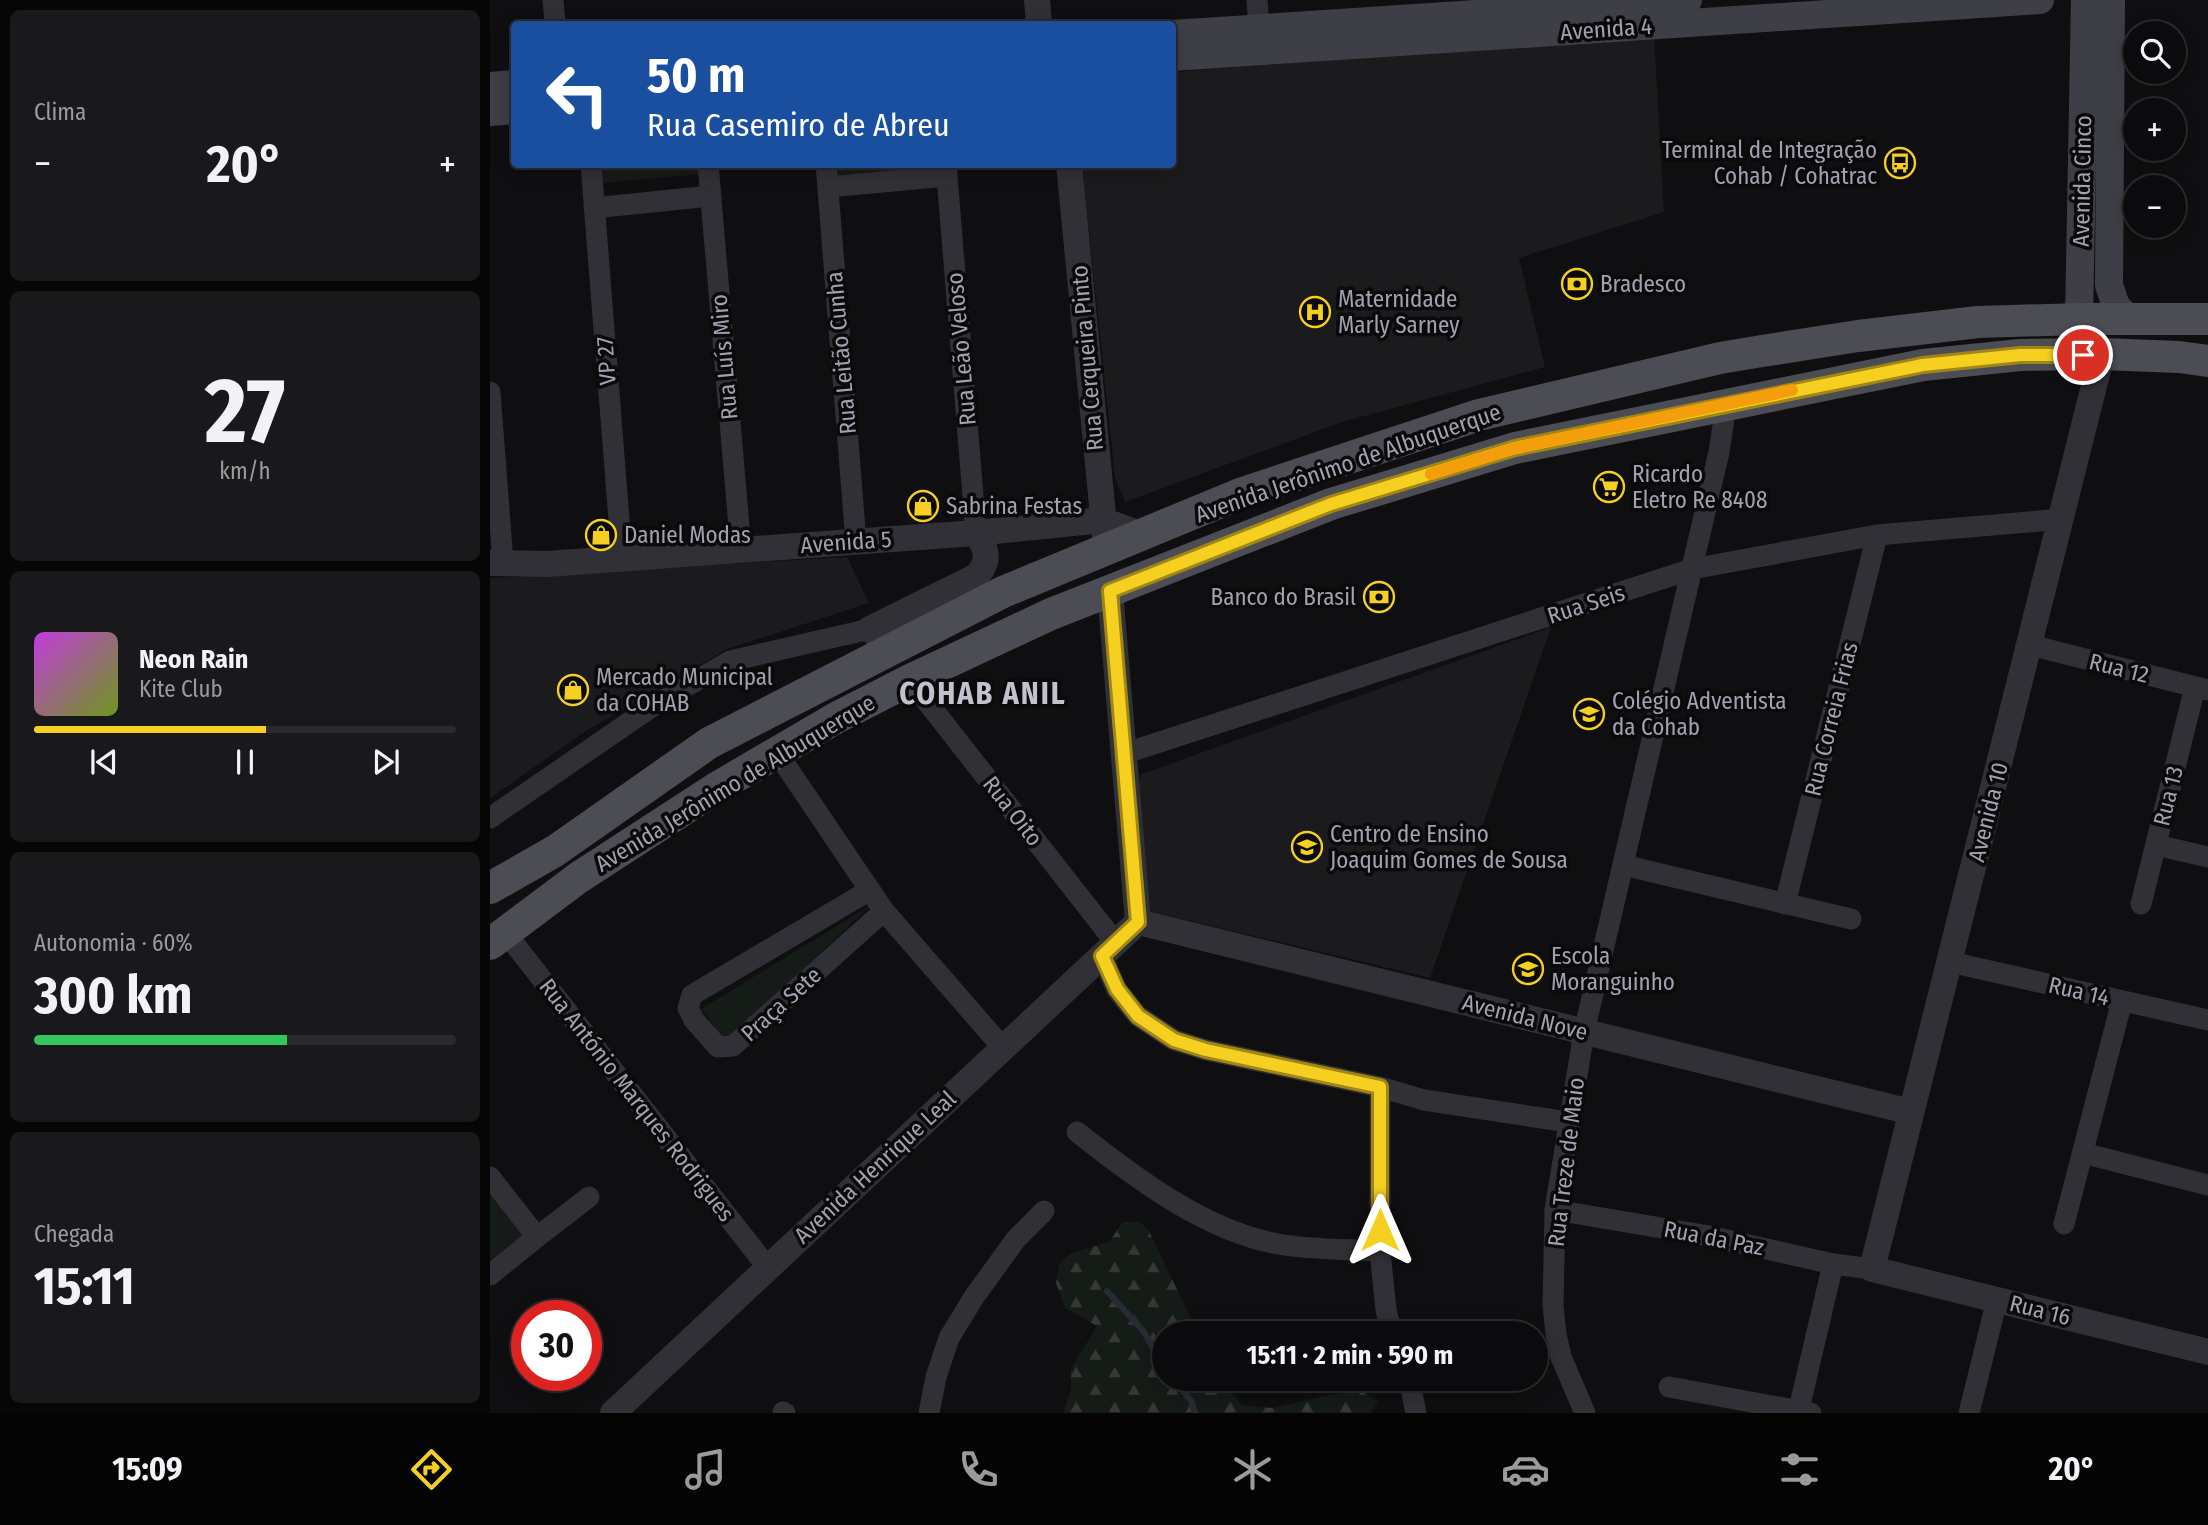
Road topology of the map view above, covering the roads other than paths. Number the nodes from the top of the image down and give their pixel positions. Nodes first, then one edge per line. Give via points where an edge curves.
1 (553, 0) edge
2 (1037, 0) edge
3 (1055, 0) edge
4 (1257, 0) edge
5 (1688, 0) edge
6 (2040, 0) edge
7 (2085, 0) edge
8 (2111, 0) edge
9 (1870, 6) edge
10 (1649, 9) edge
11 (1579, 19) junction
12 (555, 21) edge
13 (1039, 21) edge
14 (1057, 21) edge
15 (1259, 28) junction
16 (1176, 34) edge
17 (1176, 57) edge
18 (511, 85) edge
19 (490, 86) edge
20 (511, 110) edge
21 (490, 112) edge
22 (591, 168) edge
23 (708, 168) edge
24 (826, 168) edge
25 (1069, 168) edge
26 (946, 170) edge
27 (828, 187) junction
28 (710, 197) junction
29 (594, 208) junction
30 (2079, 319) junction
31 (2130, 319) junction
32 (2208, 319) edge
33 (2102, 354) junction
34 (2208, 361) edge
35 (490, 392) edge
36 (1724, 405) junction
37 (2062, 519) junction
38 (1102, 520) junction
39 (976, 534) junction
40 (1143, 535) junction
41 (1877, 535) junction
42 (856, 542) junction
43 (741, 550) junction
44 (1107, 551) junction
45 (622, 558) junction
46 (494, 566) edge
47 (1692, 569) junction
48 (1110, 591) junction
49 (877, 642) junction
50 (2030, 645) junction
51 (910, 680) junction
52 (2202, 689) edge
53 (778, 754) junction
54 (1123, 754) junction
55 (490, 818) edge
56 (2156, 845) junction
57 (2208, 857) edge
58 (1623, 864) junction
59 (490, 888) edge
60 (870, 890) junction
61 (1785, 904) junction
62 (2141, 904) dead end
63 (884, 911) junction
64 (1851, 919) dead end
65 (1138, 922) junction
66 (498, 938) edge
67 (1109, 949) junction
68 (1950, 962) junction
69 (2122, 1001) junction
70 (2208, 1020) edge
71 (1584, 1032) junction
72 (1003, 1048) junction
73 (1380, 1087) junction
74 (1911, 1112) junction
75 (1568, 1122) junction
76 (1077, 1132) dead end
77 (2083, 1153) junction
78 (490, 1177) edge
79 (2208, 1185) edge
80 (589, 1197) dead end
81 (1555, 1210) junction
82 (1044, 1211) dead end
83 (2064, 1224) dead end
84 (537, 1237) junction
85 (1380, 1251) junction
86 (1833, 1264) junction
87 (768, 1268) junction
88 (1872, 1269) junction
89 (490, 1275) edge
90 (1997, 1300) junction
91 (1389, 1321) edge
92 (2208, 1352) edge
93 (1669, 1387) dead end
94 (1411, 1391) edge
95 (1802, 1412) edge
96 (613, 1413) edge
97 (929, 1413) edge
98 (1416, 1413) edge
99 (1585, 1413) edge
100 (1969, 1413) edge

1 - 12 street
2 - 13 street
3 - 14 street
4 - 15 street
5 - 10 main road, Avenida 4
6 - 9 main road, Avenida 4
7 - 30 main road, Avenida Cinco
8 - 31 main road, Avenida Cinco via 2109,285 2116,306
9 - 10 main road, Avenida 4
10 - 11 main road, Avenida 4
11 - 15 main road, Avenida 4
11 - 17 main road, Avenida 4
15 - 16 main road, Avenida 4
18 - 19 main road
20 - 21 main road
22 - 29 street, VP 27
23 - 28 street, Rua Luís Miro
24 - 27 street, Rua Leitão Cunha
25 - 38 street, Rua Cerqueira Pinto
26 - 27 street
26 - 39 street, Rua Leão Veloso
27 - 42 street, Rua Leitão Cunha
28 - 29 street
28 - 43 street, Rua Luís Miro
29 - 45 street, VP 27
30 - 31 main road, Avenida Jerônimo de Albuquerque
30 - 33 main road via 2087,338
30 - 40 main road, Avenida Jerônimo de Albuquerque via 1871,334 1697,364 1479,415 1240,494
31 - 32 main road, Avenida Jerônimo de Albuquerque
33 - 34 main road, Avenida Jerônimo de Albuquerque
33 - 36 main road, Avenida Jerônimo de Albuquerque via 2020,355 1923,365
33 - 37 street, Avenida 10
35 - 46 street
36 - 47 street, Rua Treze de Maio via 1719,452
36 - 48 main road, Avenida Jerônimo de Albuquerque via 1502,452 1331,504
37 - 41 street, Rua Seis
37 - 50 street, Avenida 10
38 - 39 street, Avenida 5
38 - 40 street, Avenida 5
38 - 44 street, Rua Cerqueira Pinto
39 - 42 street, Avenida 5
39 - 49 street via 983,543 986,562 975,578
40 - 44 main road, Avenida Jerônimo de Albuquerque
41 - 47 street, Rua Seis
41 - 61 street, Rua Correia Frias
42 - 43 street, Avenida 5
43 - 45 street, Avenida 5
44 - 49 main road, Avenida Jerônimo de Albuquerque
45 - 46 street, Avenida 5
47 - 54 street, Rua Seis
47 - 58 street, Rua Treze de Maio
48 - 51 main road, Avenida Jerônimo de Albuquerque
48 - 54 street
49 - 55 street via 730,661 653,706
49 - 59 main road, Avenida Jerônimo de Albuquerque via 709,743 555,850
50 - 52 street, Rua 12
50 - 68 street, Avenida 10
51 - 53 main road, Avenida Jerônimo de Albuquerque
51 - 67 street, Rua Oito
52 - 56 street, Rua 13
53 - 60 street
53 - 66 main road, Avenida Jerônimo de Albuquerque via 718,787 578,878
54 - 65 street
56 - 57 street
56 - 62 street, Rua 13
58 - 61 street
58 - 71 street, Rua Treze de Maio
60 - 63 street
60 - 63 street, Praça Sete via 692,995 688,1007 694,1020 719,1047 733,1046
61 - 64 street
63 - 72 street
65 - 67 street, Avenida Henrique Leal
65 - 71 street, Avenida Nove
66 - 87 street, Rua António Marques Rodrigues
67 - 72 street, Avenida Henrique Leal
67 - 73 street, Rua Oito via 1117,989 1138,1016 1174,1040
68 - 69 street, Rua 14
68 - 74 street, Avenida 10
69 - 70 street, Rua 14
69 - 77 street
71 - 74 street, Avenida Nove
71 - 75 street, Rua Treze de Maio
72 - 87 street, Avenida Henrique Leal
73 - 75 street, Rua Oito via 1424,1100
73 - 85 street
74 - 88 street, Avenida 10
75 - 81 street, Rua Treze de Maio
76 - 85 street via 1217,1226 1278,1244
77 - 79 street
77 - 83 street
78 - 84 street
80 - 84 street
81 - 86 street, Rua da Paz via 1709,1236
81 - 99 street, Rua Treze de Maio via 1556,1334
82 - 97 street via 1016,1239 949,1338
84 - 89 street
85 - 91 street
86 - 88 street, Rua da Paz
86 - 95 street
87 - 96 street, Avenida Henrique Leal
88 - 90 street, Rua 16
90 - 92 street, Rua 16
90 - 100 street
93 - 95 street
94 - 98 street

